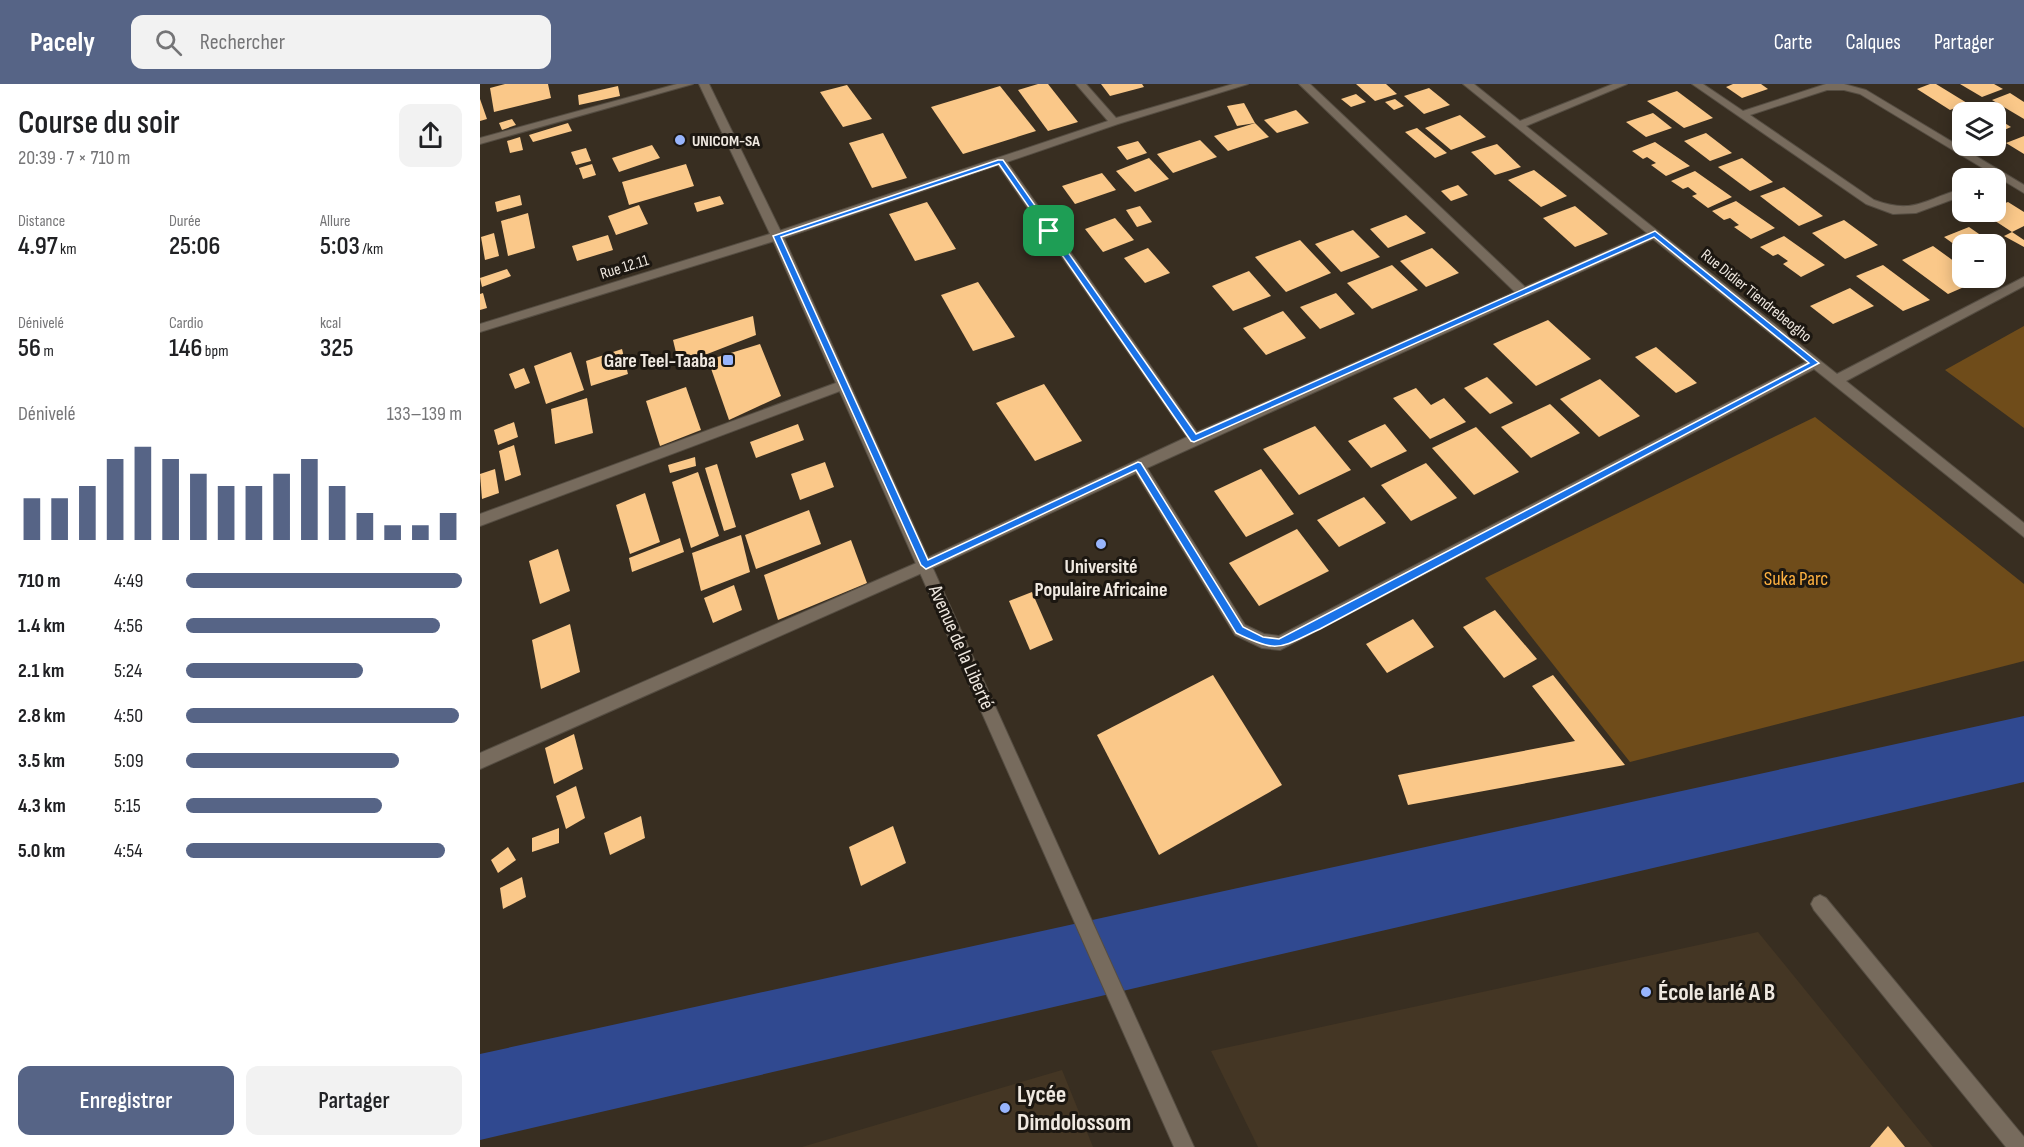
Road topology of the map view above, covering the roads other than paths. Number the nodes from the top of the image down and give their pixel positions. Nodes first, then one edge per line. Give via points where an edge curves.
1 (688, 84) edge
2 (704, 84) edge
3 (1081, 84) edge
4 (1243, 84) edge
5 (1304, 84) edge
6 (1468, 84) edge
7 (1622, 84) edge
8 (1697, 84) edge
9 (1744, 114) junction
10 (1114, 122) junction
11 (1519, 125) junction
12 (480, 141) edge
13 (1001, 161) junction
14 (1983, 168) edge
15 (2006, 181) edge
16 (2024, 190) edge
17 (1952, 196) edge
18 (1655, 234) junction
19 (777, 236) junction
20 (2024, 281) edge
21 (1524, 292) junction
22 (480, 328) edge
23 (1815, 363) junction
24 (1836, 380) junction
25 (844, 385) junction
26 (1194, 439) junction
27 (1138, 465) junction
28 (480, 520) edge
29 (2024, 531) edge
30 (926, 565) junction
31 (480, 761) edge
32 (1820, 904) dead end
33 (1184, 1147) edge
34 (2019, 1147) edge

1 - 12 street
2 - 19 street, Avenue de la Liberté
3 - 10 street
4 - 10 street, Rue 12.11
5 - 21 street
6 - 11 street, Rue Didier Tiendrebeogho
7 - 11 street
8 - 9 street
9 - 14 street via 1826,87 1844,87 1863,92
9 - 17 street via 1870,202 1893,211 1916,210
10 - 13 street, Rue 12.11
11 - 18 street, Rue Didier Tiendrebeogho
13 - 19 street, Rue 12.11
13 - 26 street
15 - 16 street
18 - 21 street
18 - 23 street, Rue Didier Tiendrebeogho
19 - 22 street, Rue 12.11
19 - 25 street, Avenue de la Liberté
20 - 24 street
21 - 26 street
23 - 24 street, Rue Didier Tiendrebeogho
23 - 27 street via 1280,643 1262,641 1240,630
24 - 29 street, Rue Didier Tiendrebeogho
25 - 28 street
25 - 30 street, Avenue de la Liberté
26 - 27 street
27 - 30 street
30 - 31 street
30 - 33 street, Avenue de la Liberté
32 - 34 street

